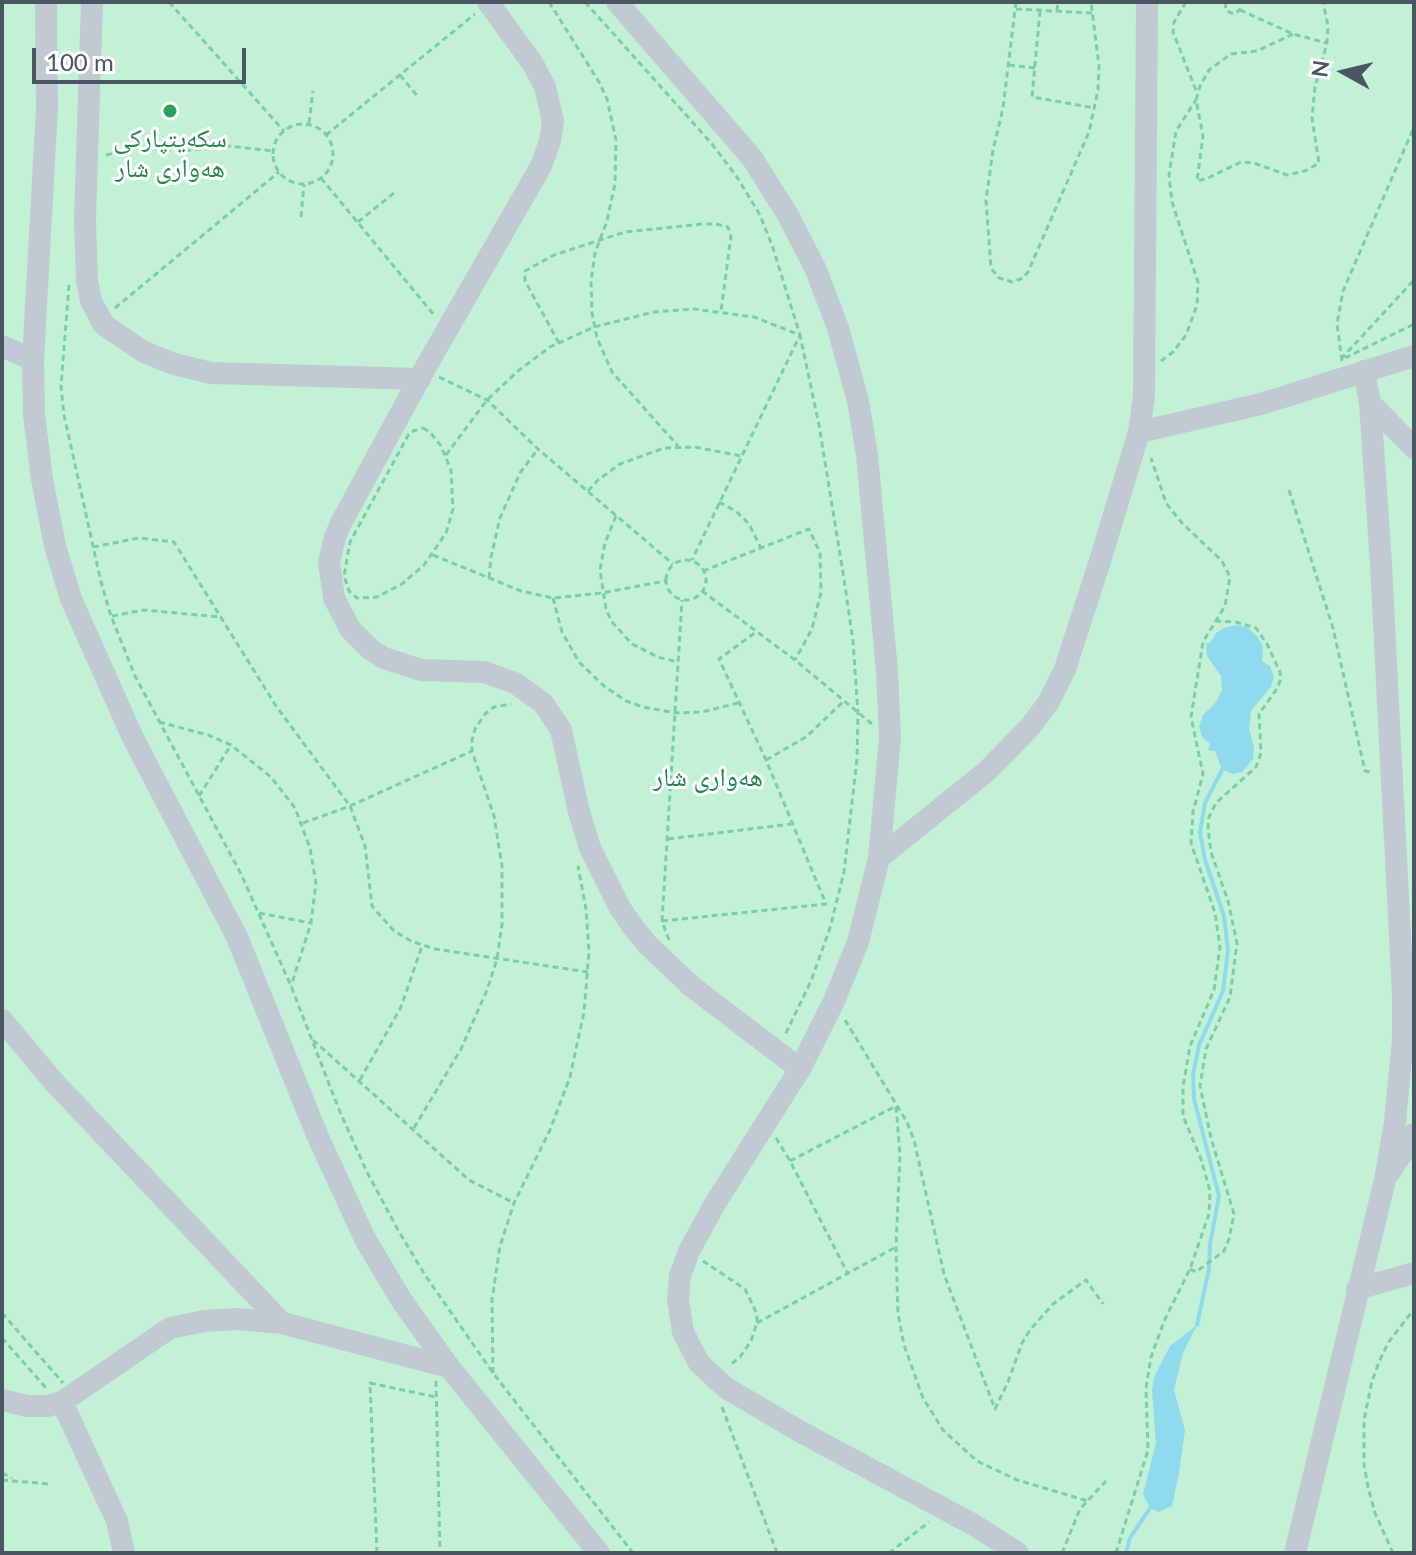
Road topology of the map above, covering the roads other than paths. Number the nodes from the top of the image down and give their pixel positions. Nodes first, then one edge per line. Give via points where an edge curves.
1 (46, 2) edge
2 (92, 2) edge
3 (489, 2) edge
4 (617, 2) edge
5 (1147, 2) edge
6 (2, 346) edge
7 (1414, 356) edge
8 (33, 360) junction
9 (1351, 369) junction
10 (422, 374) junction
11 (1370, 403) junction
12 (1139, 432) junction
13 (1414, 448) edge
14 (879, 858) junction
15 (2, 1020) edge
16 (800, 1069) junction
17 (1414, 1134) edge
18 (1385, 1180) junction
19 (1414, 1273) edge
20 (1357, 1289) junction
21 (282, 1323) junction
22 (442, 1365) junction
23 (2, 1400) edge
24 (65, 1400) junction
25 (124, 1553) edge
26 (599, 1553) edge
27 (1018, 1553) edge
28 (1295, 1553) edge

1 - 8 street via 47,107
2 - 10 street via 87,280 100,320 144,352 199,371
3 - 10 street via 538,74 549,98 553,130 541,166
4 - 14 street via 752,158 804,245 838,328 867,455 884,620 890,738
5 - 12 street via 1145,362
6 - 8 street
7 - 9 street
8 - 22 street via 42,479 55,546 76,611 133,738 237,937 359,1227
9 - 11 street
9 - 12 street via 1261,404
10 - 16 street via 335,537 329,570 343,619 371,650 395,663 421,670 484,672 526,689 543,703 561,730 584,829 620,908 648,945 691,986
11 - 13 street
11 - 18 street via 1403,997 1395,1122
12 - 14 street via 1065,669 1048,703 999,761
14 - 16 street via 858,942
15 - 21 street
16 - 27 street via 689,1251 678,1299 690,1349 713,1377 762,1410
17 - 18 street
18 - 20 street
19 - 20 street
20 - 28 street
21 - 22 street
21 - 24 street via 238,1319 170,1328
22 - 26 street
23 - 24 street via 48,1406
24 - 25 street via 117,1521

